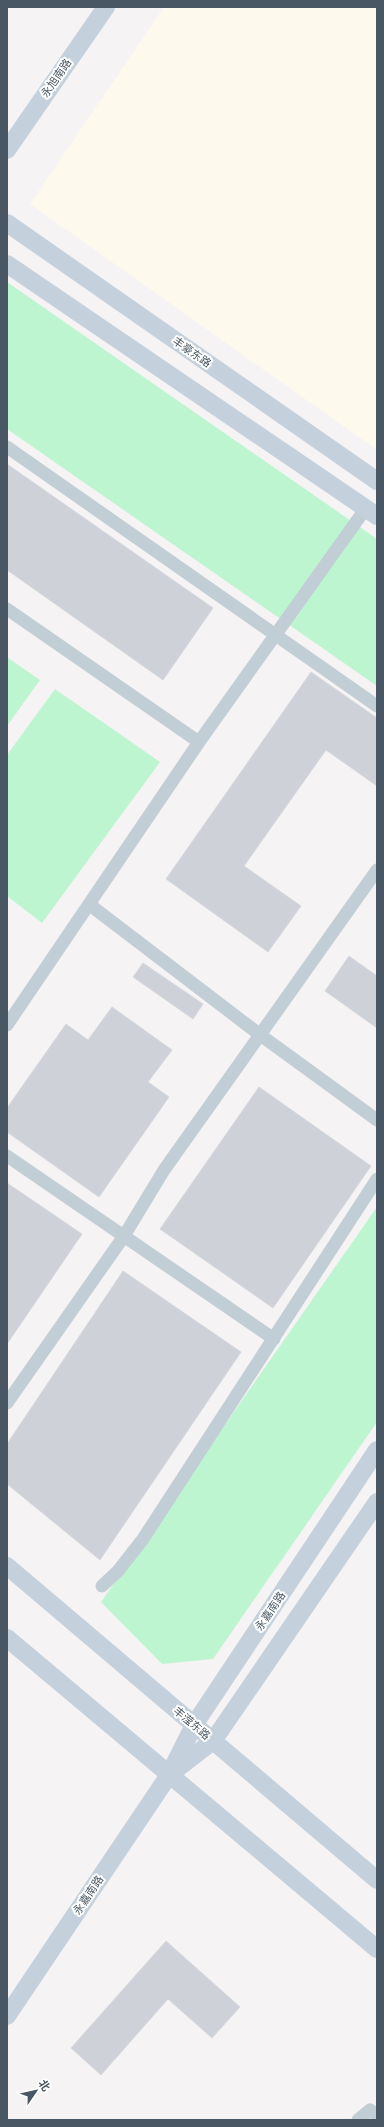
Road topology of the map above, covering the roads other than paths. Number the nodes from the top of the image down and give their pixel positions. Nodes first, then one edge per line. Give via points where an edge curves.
1 (106, 7) edge
2 (7, 150) edge
3 (7, 223) edge
4 (7, 264) edge
5 (7, 447) edge
6 (377, 481) edge
7 (371, 512) edge
8 (7, 609) edge
9 (276, 634) junction
10 (377, 706) edge
11 (199, 742) junction
12 (377, 870) edge
13 (90, 905) junction
14 (7, 1025) edge
15 (259, 1034) junction
16 (377, 1120) edge
17 (7, 1156) edge
18 (377, 1180) edge
19 (124, 1236) junction
20 (274, 1339) junction
21 (7, 1403) edge
22 (377, 1450) edge
23 (377, 1502) edge
24 (7, 1566) edge
25 (102, 1586) dead end
26 (7, 1638) edge
27 (194, 1725) junction
28 (213, 1741) junction
29 (169, 1775) junction
30 (377, 1880) edge
31 (377, 1949) edge
32 (7, 2016) edge
33 (377, 2115) edge
34 (358, 2120) edge

1 - 2 street, 永旭南路
3 - 6 street, 丰豪东路
4 - 7 street
5 - 9 street
7 - 9 street
8 - 11 street
9 - 10 street
9 - 11 street
11 - 13 street
12 - 15 street
13 - 14 street
13 - 15 street
15 - 16 street
15 - 19 street via 164,1170
17 - 19 street
18 - 20 street
19 - 20 street
19 - 21 street
20 - 25 street via 143,1539 118,1572
22 - 27 street, 永嘉南路
23 - 28 street, 永嘉南路
24 - 27 street, 丰滢东路
26 - 29 street
27 - 28 street, 丰滢东路
27 - 29 street, 永嘉南路
28 - 29 street, 永嘉南路
28 - 30 street, 丰滢东路
29 - 31 street
29 - 32 street, 永嘉南路
33 - 34 street via 370,2110

